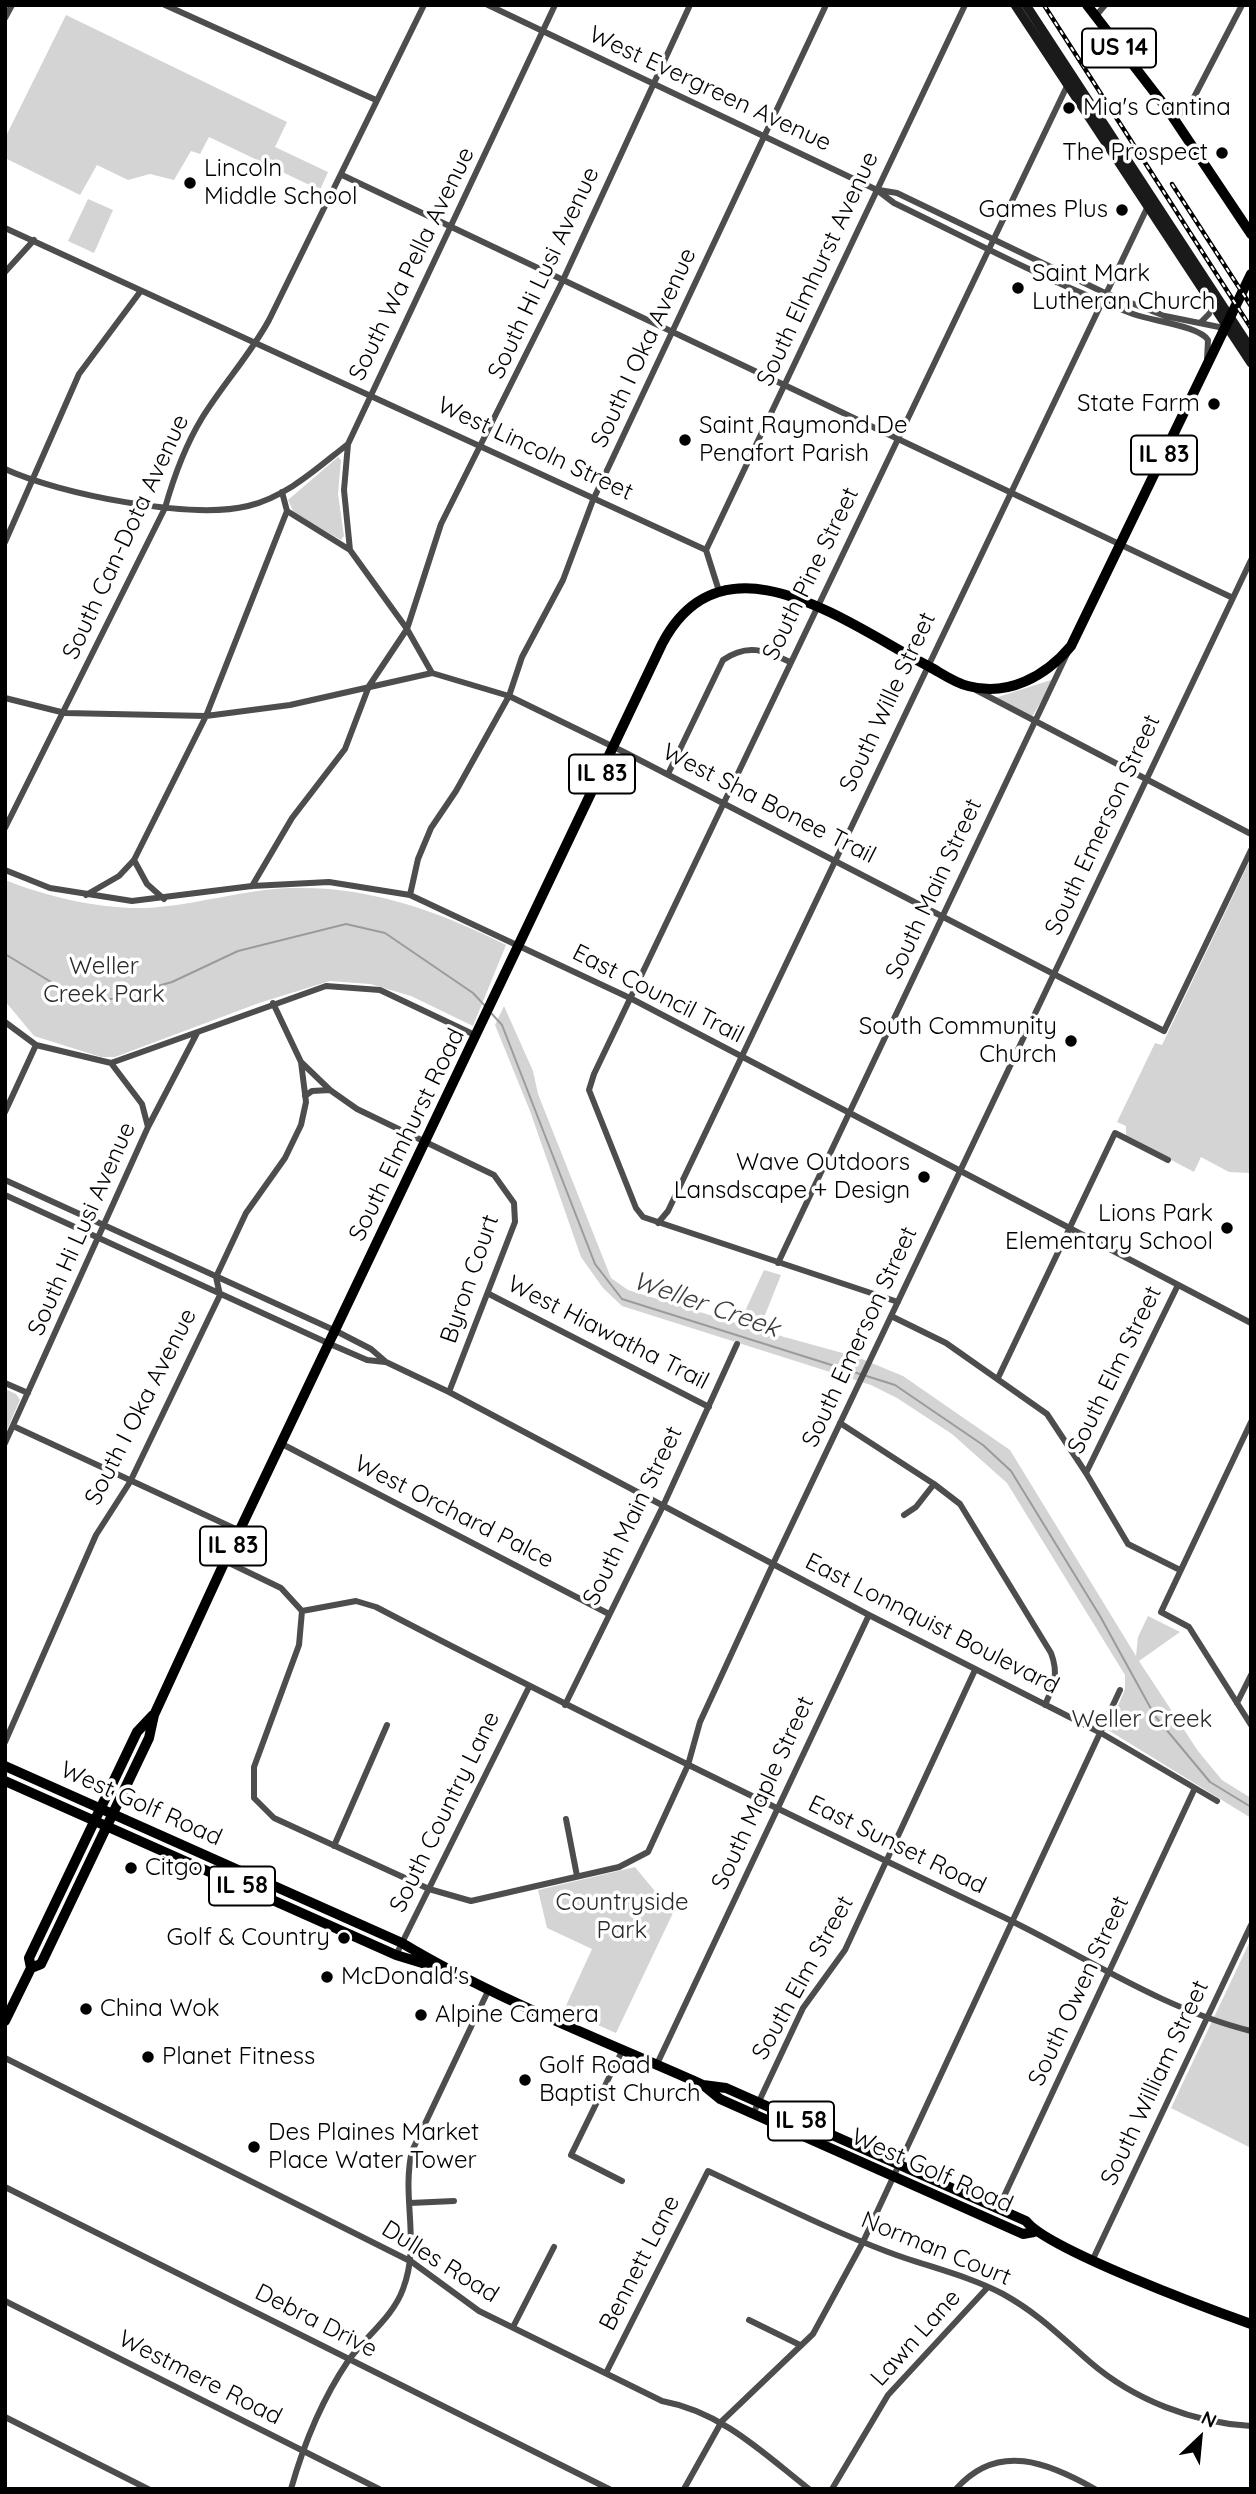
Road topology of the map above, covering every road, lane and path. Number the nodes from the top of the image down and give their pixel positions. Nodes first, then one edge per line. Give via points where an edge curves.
1 (12, 5) edge
2 (165, 5) edge
3 (488, 5) edge
4 (555, 5) edge
5 (690, 5) edge
6 (826, 5) edge
7 (965, 5) edge
8 (1014, 5) edge
9 (1026, 5) edge
10 (1087, 5) edge
11 (1105, 5) edge
12 (1242, 5) edge
13 (422, 6) edge
14 (1095, 17) junction
15 (5, 18) edge
16 (543, 31) junction
17 (1072, 76) junction
18 (654, 83) junction
19 (1067, 85) junction
20 (376, 100) junction
21 (1174, 119) junction
22 (765, 136) junction
23 (342, 174) junction
24 (877, 190) junction
25 (1155, 200) junction
26 (1147, 207) junction
27 (452, 227) junction
28 (5, 228) edge
29 (1251, 234) edge
30 (992, 238) junction
31 (34, 240) junction
32 (987, 248) junction
33 (5, 272) edge
34 (1251, 274) edge
35 (563, 280) junction
36 (140, 292) junction
37 (1105, 293) junction
38 (1101, 302) junction
39 (1211, 302) junction
40 (1200, 323) junction
41 (1226, 323) junction
42 (674, 333) junction
43 (257, 343) junction
44 (1251, 349) edge
45 (1251, 363) edge
46 (1206, 365) junction
47 (785, 386) junction
48 (370, 396) junction
49 (898, 440) junction
50 (348, 444) junction
51 (482, 447) junction
52 (5, 469) edge
53 (31, 481) junction
54 (282, 492) junction
55 (1010, 492) junction
56 (593, 500) junction
57 (165, 508) junction
58 (287, 511) junction
59 (5, 542) edge
60 (1121, 545) junction
61 (350, 550) junction
62 (706, 550) junction
63 (1251, 560) edge
64 (719, 591) junction
65 (1233, 598) junction
66 (816, 607) junction
67 (407, 629) junction
68 (1071, 646) junction
69 (790, 662) junction
70 (927, 665) junction
71 (432, 673) junction
72 (369, 686) junction
73 (968, 686) junction
74 (509, 695) junction
75 (5, 698) edge
76 (65, 713) junction
77 (205, 716) junction
78 (1037, 724) junction
79 (615, 747) junction
80 (668, 774) junction
81 (1146, 780) junction
82 (723, 801) junction
83 (5, 828) edge
84 (1251, 834) edge
85 (1251, 850) edge
86 (835, 859) junction
87 (134, 860) junction
88 (5, 870) edge
89 (252, 886) junction
90 (86, 895) junction
91 (410, 895) junction
92 (164, 899) junction
93 (944, 917) junction
94 (521, 946) junction
95 (1054, 975) junction
96 (632, 999) junction
97 (273, 1003) junction
98 (5, 1021) edge
99 (197, 1033) junction
100 (477, 1036) junction
101 (36, 1045) junction
102 (740, 1058) junction
103 (301, 1062) junction
104 (111, 1063) junction
105 (330, 1090) junction
106 (305, 1096) junction
107 (5, 1112) edge
108 (851, 1114) junction
109 (148, 1127) junction
110 (427, 1141) junction
111 (1168, 1160) dead end
112 (960, 1171) junction
113 (5, 1180) edge
114 (5, 1195) edge
115 (659, 1223) junction
116 (106, 1225) junction
117 (1069, 1228) junction
118 (100, 1239) junction
119 (778, 1263) junction
120 (216, 1276) junction
121 (1178, 1285) junction
122 (489, 1294) junction
123 (220, 1295) junction
124 (898, 1302) junction
125 (891, 1316) junction
126 (1251, 1323) edge
127 (336, 1331) junction
128 (330, 1344) junction
129 (737, 1344) dead end
130 (387, 1362) junction
131 (998, 1378) junction
132 (5, 1383) edge
133 (449, 1392) junction
134 (28, 1394) junction
135 (709, 1407) junction
136 (1251, 1422) edge
137 (840, 1423) junction
138 (13, 1426) junction
139 (5, 1443) edge
140 (282, 1444) junction
141 (1086, 1473) junction
142 (130, 1482) junction
143 (934, 1484) junction
144 (663, 1506) junction
145 (904, 1516) dead end
146 (240, 1531) junction
147 (225, 1561) junction
148 (773, 1564) junction
149 (1180, 1570) junction
150 (302, 1611) junction
151 (609, 1614) junction
152 (869, 1615) junction
153 (975, 1670) junction
154 (1251, 1675) edge
155 (529, 1687) junction
156 (1120, 1690) dead end
157 (1237, 1703) junction
158 (565, 1705) junction
159 (1045, 1705) junction
160 (154, 1715) junction
161 (387, 1725) dead end
162 (1251, 1725) edge
163 (1101, 1733) junction
164 (5, 1742) edge
165 (688, 1765) junction
166 (5, 1766) edge
167 (5, 1781) edge
168 (1194, 1790) junction
169 (1217, 1801) dead end
170 (778, 1808) junction
171 (100, 1809) junction
172 (112, 1814) junction
173 (566, 1819) dead end
174 (95, 1821) junction
175 (107, 1826) junction
176 (334, 1846) junction
177 (886, 1861) junction
178 (577, 1876) junction
179 (429, 1889) junction
180 (1014, 1922) junction
181 (1251, 1924) edge
182 (402, 1943) junction
183 (396, 1955) junction
184 (31, 1968) junction
185 (449, 1971) junction
186 (1110, 1971) junction
187 (489, 1989) junction
188 (1207, 2020) junction
189 (5, 2021) edge
190 (1251, 2031) edge
191 (623, 2049) junction
192 (5, 2058) edge
193 (657, 2064) junction
194 (703, 2085) junction
195 (759, 2102) junction
196 (753, 2114) junction
197 (897, 2164) junction
198 (708, 2171) joint
199 (892, 2176) junction
200 (622, 2180) dead end
201 (5, 2187) edge
202 (454, 2201) dead end
203 (410, 2203) junction
204 (998, 2209) junction
205 (1034, 2232) junction
206 (863, 2242) junction
207 (554, 2247) dead end
208 (1093, 2259) junction
209 (412, 2262) junction
210 (988, 2287) junction
211 (5, 2301) edge
212 (748, 2319) dead end
213 (1250, 2322) edge
214 (513, 2327) junction
215 (800, 2345) junction
216 (349, 2359) junction
217 (607, 2373) junction
218 (5, 2417) edge
219 (722, 2421) junction
220 (1251, 2426) edge
221 (302, 2450) junction
222 (148, 2489) edge
223 (291, 2489) edge
224 (379, 2489) edge
225 (609, 2489) edge
226 (684, 2489) edge
227 (809, 2489) edge
228 (832, 2489) edge
229 (956, 2489) edge
230 (1095, 2489) edge

1 - 15 street
2 - 20 street
3 - 16 street, West Evergreen Avenue
4 - 16 street, South Wa Pella Avenue
5 - 18 street, South Hi Lusi Avenue
6 - 22 street, South I Oka Avenue
7 - 24 street, South Elmhurst Avenue
8 - 19 street
9 - 17 street
10 - 14 main road, US 14
11 - 14 street
12 - 21 street via 1191,103
13 - 20 street, South Can-Dota Avenue
14 - 21 main road, US 14
16 - 18 street, West Evergreen Avenue
16 - 27 street, South Wa Pella Avenue
17 - 19 street, South Pine Street
17 - 25 street
18 - 22 street, West Evergreen Avenue
18 - 35 street, South Hi Lusi Avenue
19 - 26 street
19 - 30 street, South Pine Street
20 - 23 street, South Can-Dota Avenue
21 - 29 main road, US 14
22 - 24 street, West Evergreen Avenue
22 - 42 street, South I Oka Avenue
23 - 27 street
23 - 43 street, South Can-Dota Avenue
24 - 30 street, West Evergreen Avenue via 897,193
24 - 32 street, West Evergreen Avenue via 894,203
24 - 47 street, South Elmhurst Avenue
25 - 26 street, South Wille Street
25 - 41 street
26 - 37 street, South Wille Street
26 - 39 street
27 - 35 street
27 - 48 street, South Wa Pella Avenue
28 - 31 street, West Lincoln Street
30 - 32 street, South Pine Street
30 - 37 street, West Evergreen Avenue
31 - 33 street
31 - 36 street, West Lincoln Street
32 - 38 street, West Evergreen Avenue
32 - 49 street, South Pine Street
34 - 41 main road, South Main Street / IL 83
35 - 42 street
35 - 51 street, South Hi Lusi Avenue
36 - 43 street, West Lincoln Street
36 - 53 street via 79,374
37 - 38 street, South Wille Street
37 - 40 street, West Evergreen Avenue via 1165,316
38 - 46 street, West Evergreen Avenue via 1150,321 1202,332 1209,342
38 - 55 street, South Wille Street
39 - 40 street via 1209,314
39 - 41 street
40 - 41 street, West Evergreen Avenue
41 - 44 street
41 - 45 street
41 - 46 main road, South Main Street / IL 83
42 - 47 street
42 - 56 street, South I Oka Avenue
43 - 48 street, West Lincoln Street
43 - 57 street, South Can-Dota Avenue via 201,418 176,468
46 - 60 main road, South Main Street / IL 83
47 - 49 street
47 - 62 street, South Elmhurst Avenue
48 - 50 street, South Wa Pella Avenue
48 - 51 street, West Lincoln Street
49 - 55 street
49 - 66 street, South Pine Street
50 - 54 street via 316,472
50 - 61 street, South Wa Pella Avenue via 344,490
51 - 56 street, West Lincoln Street
51 - 67 street, South Hi Lusi Avenue via 441,524
52 - 53 street
53 - 57 street
53 - 59 street
54 - 57 street via 249,506
54 - 58 street
55 - 60 street
55 - 70 street, South Wille Street
56 - 62 street, West Lincoln Street
56 - 74 street, South I Oka Avenue via 563,580 522,657
57 - 76 street, South Can-Dota Avenue
58 - 61 street
58 - 77 street
60 - 65 street
60 - 68 main road, South Main Street / IL 83
61 - 67 street
62 - 64 street
63 - 65 street, South Emerson Street
64 - 66 main road, IL 83 via 766,588
64 - 79 main road, South Elmhurst Road / IL 83 via 681,614
65 - 81 street, South Emerson Street
66 - 69 street, South Pine Street
66 - 70 main road, IL 83
67 - 71 street
67 - 72 street, South Hi Lusi Avenue
68 - 73 main road, South Main Street / IL 83 via 1028,682 1000,688
68 - 78 street, South Main Street
69 - 80 street via 750,648 723,660
69 - 82 street, South Pine Street
70 - 73 main road, IL 83
70 - 86 street, South Wille Street
71 - 72 street, West Sha Bonee Trail
71 - 74 street, West Sha Bonee Trail
72 - 77 street, West Sha Bonee Trail via 290,705
72 - 89 street, South Hi Lusi Avenue via 345,749 292,818
73 - 78 street
74 - 79 street, West Sha Bonee Trail
74 - 91 street, South I Oka Avenue via 431,828
75 - 76 street, West Sha Bonee Trail
76 - 77 street, West Sha Bonee Trail
76 - 83 street, South Can-Dota Avenue
77 - 87 street
78 - 81 street
78 - 93 street, South Main Street
79 - 80 street, West Sha Bonee Trail
79 - 94 main road, South Elmhurst Road / IL 83
80 - 82 street, West Sha Bonee Trail
81 - 84 street
81 - 95 street, South Emerson Street
82 - 86 street, West Sha Bonee Trail
82 - 96 street, South Pine Street
85 - 95 street, West Sha Bonee Trail via 1164,1031
86 - 93 street, West Sha Bonee Trail
86 - 102 street, South Wille Street
87 - 90 street via 119,876
87 - 92 street via 147,884
88 - 90 street, East Council Trail via 50,888
89 - 91 street, East Council Trail via 329,882
89 - 92 street, East Council Trail
90 - 92 street, East Council Trail via 132,901
91 - 94 street, East Council Trail
93 - 95 street, West Sha Bonee Trail
93 - 108 street, South Main Street
94 - 96 street, East Council Trail
94 - 100 main road, South Elmhurst Road / IL 83
95 - 112 street, South Emerson Street
96 - 102 street, East Council Trail
96 - 115 street, South Pine Street via 589,1090 636,1208 643,1217
97 - 99 street
97 - 100 street via 326,986 363,987 401,998
97 - 103 street
98 - 101 street
99 - 104 street
99 - 109 street, South Hi Lusi Avenue
100 - 110 main road, South Elmhurst Road / IL 83
101 - 104 street
101 - 107 street
102 - 108 street, East Council Trail
102 - 115 street, South Wille Street
103 - 105 street
103 - 106 street
104 - 109 street via 142,1104
105 - 106 street
105 - 110 street via 358,1109
106 - 120 street via 295,1141 246,1213
108 - 112 street, East Council Trail
108 - 119 street, South Main Street
109 - 116 street, South Hi Lusi Avenue
110 - 122 street, Byron Court via 494,1175 514,1203 515,1222
110 - 127 main road, South Elmhurst Road / IL 83
111 - 117 street via 1115,1133
112 - 117 street, East Council Trail
112 - 124 street, South Emerson Street
113 - 116 street
114 - 118 street
115 - 119 street
116 - 118 street, South Hi Lusi Avenue
116 - 120 street
117 - 121 street, East Council Trail
117 - 131 street
118 - 123 street
118 - 134 street, South Hi Lusi Avenue
119 - 124 street
120 - 123 street, South I Oka Avenue
120 - 127 street
121 - 126 street, East Council Trail
121 - 141 street, South Elm Street
122 - 133 street, Byron Court
122 - 135 street, West Hiawatha Trail
123 - 128 street
123 - 142 street, South I Oka Avenue
124 - 125 street, South Emerson Street
125 - 131 street via 946,1343
125 - 137 street, South Emerson Street
127 - 128 main road, South Elmhurst Road / IL 83
127 - 130 street
128 - 130 street via 367,1360
128 - 140 main road, South Elmhurst Road / IL 83
129 - 135 street, South Main Street
130 - 133 street, East Lonnquist Boulevard
131 - 141 street via 1046,1413
132 - 134 street
133 - 144 street, East Lonnquist Boulevard
134 - 138 street, South Hi Lusi Avenue
135 - 144 street, South Main Street
136 - 149 street
137 - 143 street
137 - 148 street, South Emerson Street
138 - 139 street, South Hi Lusi Avenue
138 - 142 street
140 - 146 main road, South Elmhurst Road / IL 83
140 - 151 street, West Orchard Palce
141 - 149 street via 1128,1544
142 - 146 street
142 - 164 street, South I Oka Avenue via 96,1535
143 - 145 street
143 - 159 street via 960,1504 1051,1653 1056,1680
144 - 148 street, East Lonnquist Boulevard
144 - 151 street, South Main Street
146 - 147 main road, South Elmhurst Road / IL 83
147 - 150 street via 281,1588
147 - 160 main road, South Elmhurst Road / IL 83
148 - 152 street, East Lonnquist Boulevard
148 - 165 street, South Emerson Street via 700,1722
149 - 157 street via 1161,1612 1189,1628
150 - 155 street, East Sunset Road via 356,1601 376,1607
150 - 176 street, South Emerson Street via 299,1646 254,1767 254,1798 274,1818
151 - 158 street, South Main Street
152 - 153 street, East Lonnquist Boulevard
152 - 170 street, South Maple Street
153 - 159 street, East Lonnquist Boulevard
153 - 177 street, South Elm Street
154 - 157 street
155 - 158 street, East Sunset Road
155 - 179 street, South Country Lane
156 - 163 street
157 - 162 street
158 - 165 street, East Sunset Road
159 - 163 street, East Lonnquist Boulevard
160 - 171 main road, South Elmhurst Road / IL 83 via 137,1732
160 - 172 main road, South Elmhurst Road / IL 83 via 149,1738
161 - 176 street
163 - 168 street, East Lonnquist Boulevard
163 - 180 street
165 - 170 street, East Sunset Road
165 - 178 street, South Emerson Street via 648,1852 619,1867
166 - 171 main road, West Golf Road / IL 58
167 - 174 main road, West Golf Road / IL 58
168 - 169 street, East Lonnquist Boulevard
168 - 186 street, South Owen Street
170 - 177 street, East Sunset Road
170 - 193 street, South Maple Street
171 - 172 main road, West Golf Road / IL 58
171 - 174 main road, South Elmhurst Road / IL 83
172 - 175 main road, South Elmhurst Road / IL 83
172 - 182 main road, West Golf Road / IL 58
173 - 178 street
174 - 175 main road, West Golf Road / IL 58
174 - 184 main road, South Elmhurst Road / IL 83 via 29,1958
175 - 183 main road, West Golf Road / IL 58
175 - 184 main road, South Elmhurst Road / IL 83 via 41,1964
176 - 179 street, South Emerson Street
177 - 180 street, East Sunset Road
177 - 195 street, South Elm Street via 845,1950 803,2008
178 - 179 street, South Emerson Street via 471,1900
179 - 182 street, South Country Lane
180 - 186 street, East Sunset Road
180 - 197 street
181 - 188 street, South William Street
182 - 183 street, South Country Lane
182 - 185 main road, West Golf Road / IL 58
183 - 185 main road, West Golf Road / IL 58
184 - 189 main road, South Elmhurst Road / IL 83
185 - 187 main road, West Golf Road / IL 58
186 - 188 street, East Sunset Road
186 - 204 street, South Owen Street
187 - 191 main road, West Golf Road / IL 58
187 - 203 street via 412,2151 407,2175
188 - 190 street, East Sunset Road
188 - 208 street, South William Street
191 - 193 main road, West Golf Road / IL 58
191 - 200 street via 572,2155
192 - 209 street, Dulles Road
193 - 194 main road, West Golf Road / IL 58
194 - 195 main road, West Golf Road / IL 58 via 726,2088
194 - 196 main road, West Golf Road / IL 58 via 720,2099
195 - 196 street, South Elm Street
195 - 197 main road, West Golf Road / IL 58
196 - 199 main road, West Golf Road / IL 58
197 - 199 street
197 - 204 main road, West Golf Road / IL 58
198 - 206 street, Norman Court
198 - 217 street, Bennett Lane
199 - 205 main road, West Golf Road / IL 58 via 1023,2234
199 - 206 street
201 - 216 street, Debra Drive
202 - 203 street
203 - 209 street
204 - 205 main road, West Golf Road / IL 58 via 1026,2221
205 - 208 main road, West Golf Road / IL 58
206 - 210 street, Norman Court
206 - 215 street via 813,2334
207 - 214 street
208 - 213 main road, West Golf Road / IL 58
209 - 214 street, Dulles Road via 479,2311
209 - 216 street via 402,2292
210 - 220 street, Norman Court via 1042,2318 1091,2363 1133,2392 1173,2410
210 - 228 street, Lawn Lane via 888,2395
211 - 221 street, Westmere Road
212 - 215 street
214 - 217 street, Dulles Road
215 - 219 street
216 - 221 street
216 - 225 street, Debra Drive
217 - 219 street, Dulles Road via 662,2401
218 - 222 street
219 - 226 street
219 - 227 street, Dulles Road
221 - 223 street
221 - 224 street, Westmere Road
229 - 230 street via 966,2477 1005,2460 1059,2469

